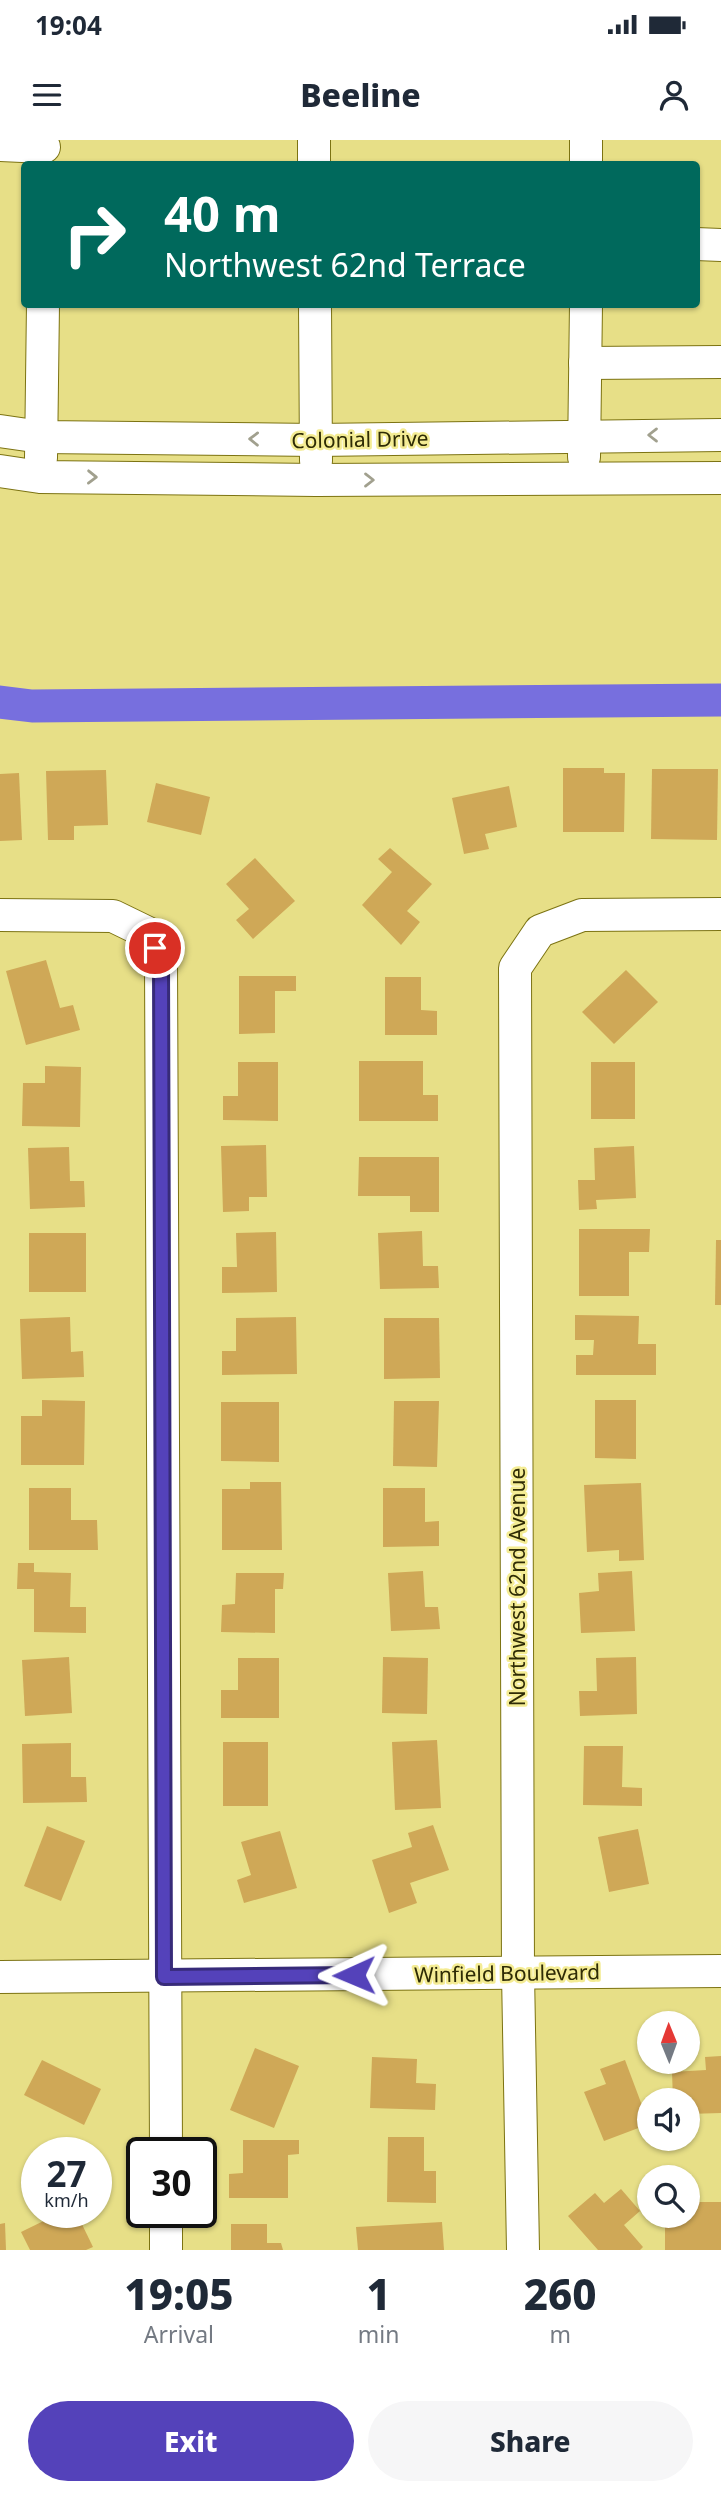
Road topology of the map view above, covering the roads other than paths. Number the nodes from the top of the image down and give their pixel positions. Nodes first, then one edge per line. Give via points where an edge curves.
1 (314, 140) edge
2 (586, 140) edge
3 (0, 145) edge
4 (44, 151) edge
5 (314, 161) edge
6 (586, 161) edge
7 (700, 244) edge
8 (721, 245) edge
9 (43, 308) edge
10 (315, 308) edge
11 (586, 308) edge
12 (721, 362) edge
13 (586, 363) junction
14 (0, 431) edge
15 (585, 435) junction
16 (721, 435) edge
17 (41, 437) junction
18 (316, 440) junction
19 (0, 471) edge
20 (40, 477) junction
21 (721, 478) edge
22 (316, 480) junction
23 (583, 480) junction
24 (721, 914) edge
25 (0, 915) edge
26 (721, 1971) edge
27 (518, 1973) junction
28 (0, 1977) edge
29 (164, 1977) junction
30 (166, 2137) edge
31 (166, 2228) edge
32 (166, 2250) edge
33 (523, 2250) edge

1 - 5 street
2 - 6 street
3 - 4 street
7 - 8 street
9 - 17 street
10 - 18 street
11 - 13 street
12 - 13 street
13 - 15 street
14 - 17 street, Colonial Drive
16 -> 15 street, Colonial Drive
15 - 18 street, Colonial Drive
15 - 23 street
18 -> 17 street, Colonial Drive
17 - 20 street
18 - 22 street
19 - 20 street, Colonial Drive
20 -> 22 street, Colonial Drive
21 - 23 street, Colonial Drive
22 -> 23 street, Colonial Drive
24 - 27 street, Northwest 62nd Avenue via 582,915 540,931 515,968
25 - 29 street via 113,916 148,933 161,962
26 - 27 street, Winfield Boulevard
27 - 29 street, Winfield Boulevard
27 - 33 street, Northwest 62nd Avenue
28 - 29 street, Winfield Boulevard
29 - 30 street
31 - 32 street

